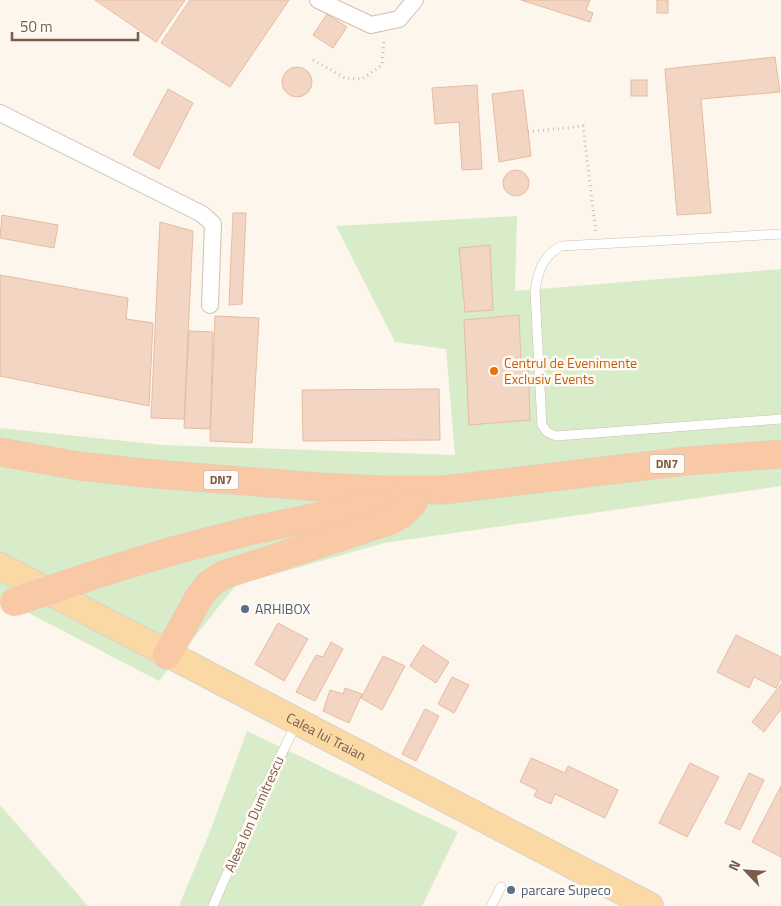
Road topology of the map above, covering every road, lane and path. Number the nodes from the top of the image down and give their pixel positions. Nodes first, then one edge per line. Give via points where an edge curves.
1 (318, 0) edge
2 (415, 0) edge
3 (372, 25) junction
4 (313, 60) dead end
5 (0, 114) edge
6 (528, 132) dead end
7 (781, 234) edge
8 (597, 244) junction
9 (210, 305) dead end
10 (781, 419) edge
11 (0, 452) edge
12 (781, 454) edge
13 (431, 494) junction
14 (0, 566) edge
15 (7, 604) edge
16 (167, 655) junction
17 (297, 722) junction
18 (501, 887) dead end
19 (213, 906) edge
20 (491, 906) edge
21 (650, 906) edge

1 - 3 street
2 - 3 street via 398,19
3 - 4 path via 385,39 382,65 362,79 345,78
5 - 9 street via 202,214 213,224
6 - 8 path via 583,126
7 - 8 lane
8 - 10 lane via 562,246 544,260 538,272 535,291 542,425 547,432 556,436
11 - 13 highway, DN7 via 143,473
12 - 13 highway, DN7 via 687,461
13 - 15 highway, DN7, bridge via 249,531 172,551
13 - 16 highway via 388,521 223,575 208,585 198,599
14 - 16 main road, Calea lui Traian
16 - 17 main road, Calea lui Traian
17 - 19 lane, Aleea Ion Dumitrescu
17 - 21 main road, Calea lui Traian
18 - 20 lane

